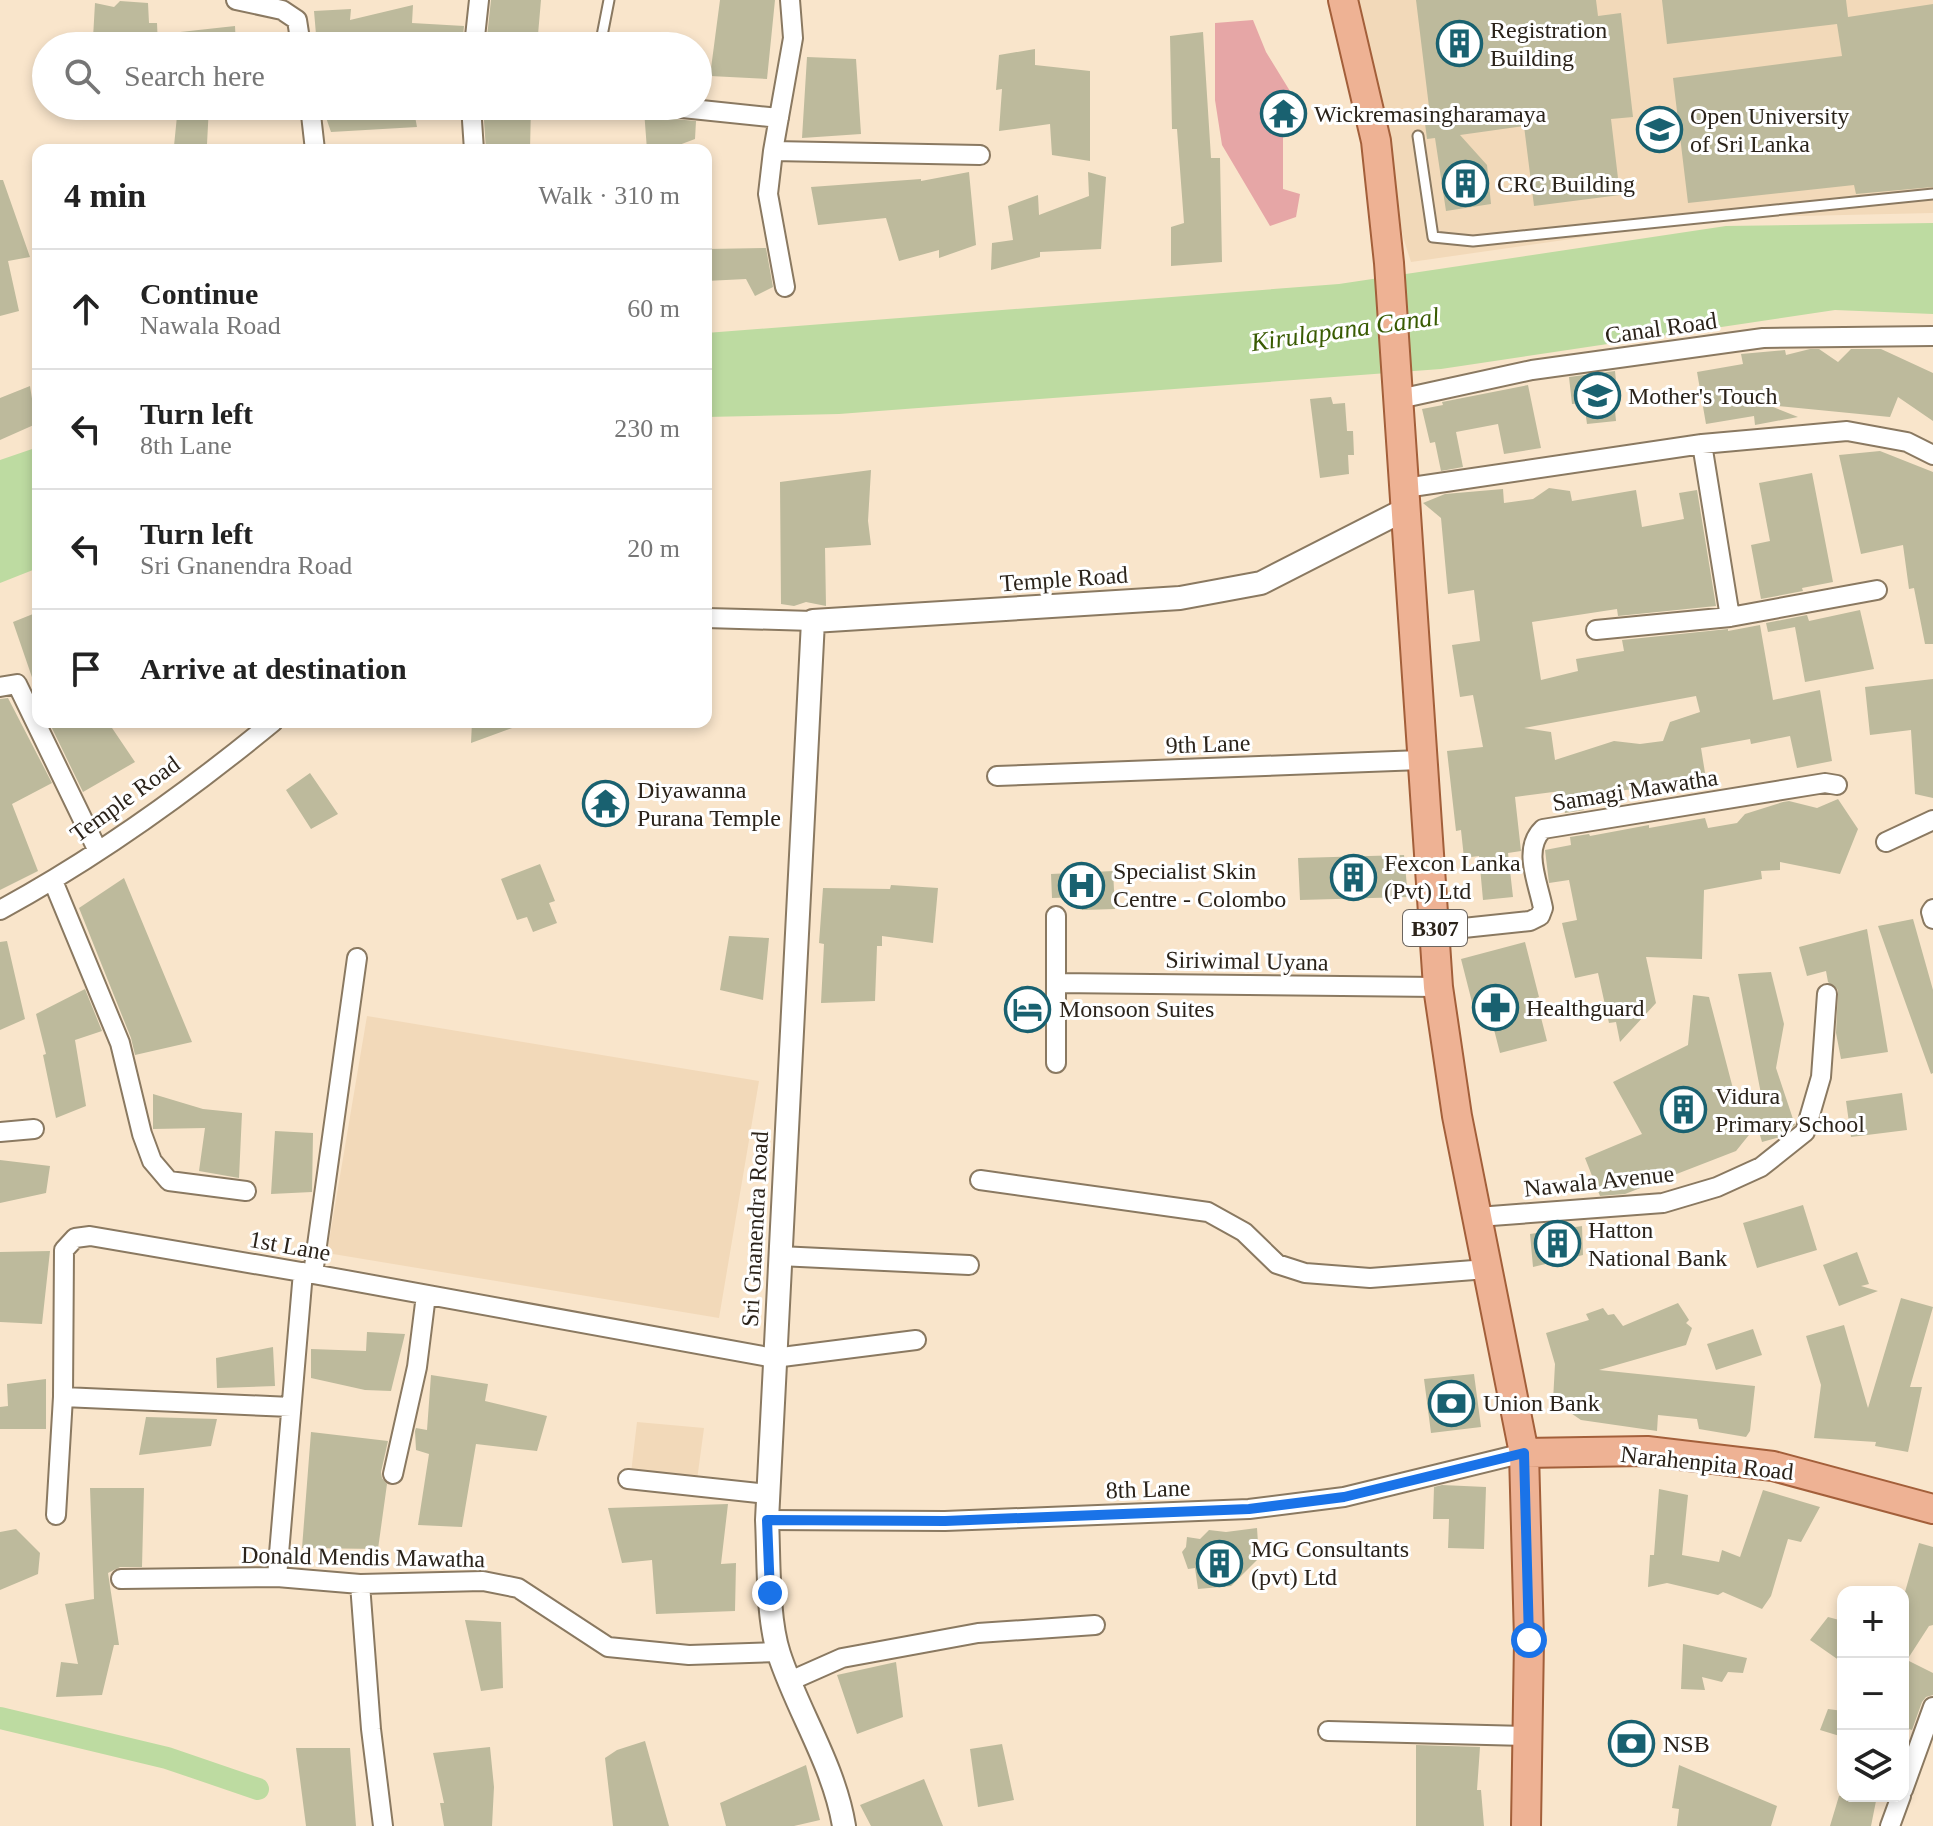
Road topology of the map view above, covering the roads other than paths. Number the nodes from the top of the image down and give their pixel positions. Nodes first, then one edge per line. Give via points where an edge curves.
1 (236, 0) edge
2 (479, 0) edge
3 (609, 0) edge
4 (790, 0) edge
5 (1343, 0) edge
6 (299, 32) edge
7 (476, 32) edge
8 (603, 32) edge
9 (712, 111) edge
10 (779, 118) junction
11 (312, 120) edge
12 (472, 120) edge
13 (1418, 136) dead end
14 (314, 144) edge
15 (474, 144) edge
16 (773, 151) junction
17 (980, 155) dead end
18 (1933, 194) edge
19 (785, 287) dead end
20 (1933, 336) edge
21 (1399, 397) junction
22 (1702, 444) junction
23 (1933, 455) edge
24 (1405, 499) junction
25 (1877, 590) dead end
26 (1730, 617) junction
27 (712, 618) edge
28 (813, 621) junction
29 (1596, 630) dead end
30 (0, 687) edge
31 (32, 715) edge
32 (38, 728) edge
33 (263, 728) edge
34 (1421, 760) junction
35 (997, 776) dead end
36 (1837, 785) dead end
37 (1933, 820) edge
38 (1886, 842) dead end
39 (98, 851) junction
40 (53, 881) junction
41 (1933, 909) edge
42 (0, 910) edge
43 (1056, 916) dead end
44 (1933, 919) edge
45 (1435, 931) junction
46 (357, 958) dead end
47 (1056, 983) junction
48 (1438, 987) junction
49 (1827, 994) dead end
50 (1056, 1063) dead end
51 (34, 1129) dead end
52 (0, 1132) edge
53 (980, 1180) dead end
54 (246, 1191) dead end
55 (1478, 1217) junction
56 (779, 1256) junction
57 (969, 1265) dead end
58 (1487, 1269) junction
59 (308, 1273) junction
60 (426, 1295) junction
61 (916, 1340) dead end
62 (774, 1358) junction
63 (63, 1397) junction
64 (291, 1407) junction
65 (1524, 1453) junction
66 (393, 1474) dead end
67 (628, 1479) dead end
68 (767, 1494) junction
69 (1933, 1509) edge
70 (56, 1515) dead end
71 (767, 1520) junction
72 (277, 1577) junction
73 (121, 1579) dead end
74 (360, 1584) junction
75 (1095, 1625) dead end
76 (778, 1652) junction
77 (790, 1681) junction
78 (1933, 1707) edge
79 (1328, 1731) dead end
80 (1528, 1736) junction
81 (1909, 1773) edge
82 (1899, 1802) edge
83 (383, 1826) edge
84 (844, 1826) edge
85 (1526, 1826) edge
86 (1890, 1826) edge

1 - 6 street via 282,10 297,20
2 - 7 street
3 - 8 lane
4 - 10 street via 793,38
5 - 21 main road, B307 via 1376,141
9 - 10 street
10 - 16 street
11 - 14 street
12 - 15 street
13 - 18 lane via 1433,237 1473,241
16 - 17 street
16 - 19 street via 768,194
20 - 21 street, Canal Road via 1763,338 1532,370
21 - 24 main road, B307
22 - 23 street via 1847,431 1907,442
22 - 24 street
22 - 26 street
24 - 28 street, Temple Road via 1261,583 1180,598
24 - 34 main road, B307
25 - 26 street
26 - 29 street
27 - 28 street, Temple Road
28 - 56 street, Sri Gnanendra Road
30 - 31 street via 17,684
32 - 39 street
33 - 39 street, Temple Road
34 - 35 street, 9th Lane
34 - 45 main road, B307
36 - 45 street, Samagi Mawatha via 1543,829 1531,849 1543,908 1540,916
37 - 38 street
39 - 40 street, Temple Road
40 - 42 street, Temple Road
40 - 54 street via 120,1043 152,1161 169,1181
41 - 44 street
43 - 47 street
45 - 48 main road, B307
46 - 59 street
47 - 48 street, Siriwimal Uyana
47 - 50 street
48 - 55 main road, B307
49 - 55 street, Nawala Avenue via 1821,1077 1805,1132 1761,1167 1663,1203
51 - 52 street
53 - 58 street via 1208,1212 1244,1232 1277,1264 1305,1273 1370,1278
55 - 58 main road, B307
56 - 57 street
56 - 62 street, Sri Gnanendra Road
58 - 65 main road, B307
59 - 60 street, 1st Lane
59 - 63 street, 1st Lane via 90,1236 75,1238 64,1250
59 - 64 street
60 - 62 street, 1st Lane
60 - 66 street via 417,1367
61 - 62 street, 1st Lane
62 - 68 street, Sri Gnanendra Road
63 - 64 street
63 - 70 street, 1st Lane
64 - 72 street
65 - 69 main road, Narahenpita Road via 1647,1451 1773,1466
65 - 71 street, 8th Lane via 1344,1497 1249,1509 945,1521
65 - 80 main road
67 - 68 street
68 - 71 street, Sri Gnanendra Road
71 - 76 street, Sri Gnanendra Road
72 - 73 street, Donald Mendis Mawatha
72 - 74 street, Donald Mendis Mawatha
74 - 76 street, Donald Mendis Mawatha via 483,1581 518,1588 608,1647 689,1655
74 - 83 street
75 - 77 street via 978,1633 842,1658
76 - 77 street, Sri Gnanendra Road
77 - 84 street, Sri Gnanendra Road via 840,1800
78 - 81 street
79 - 80 street
80 - 85 main road
82 - 86 street

